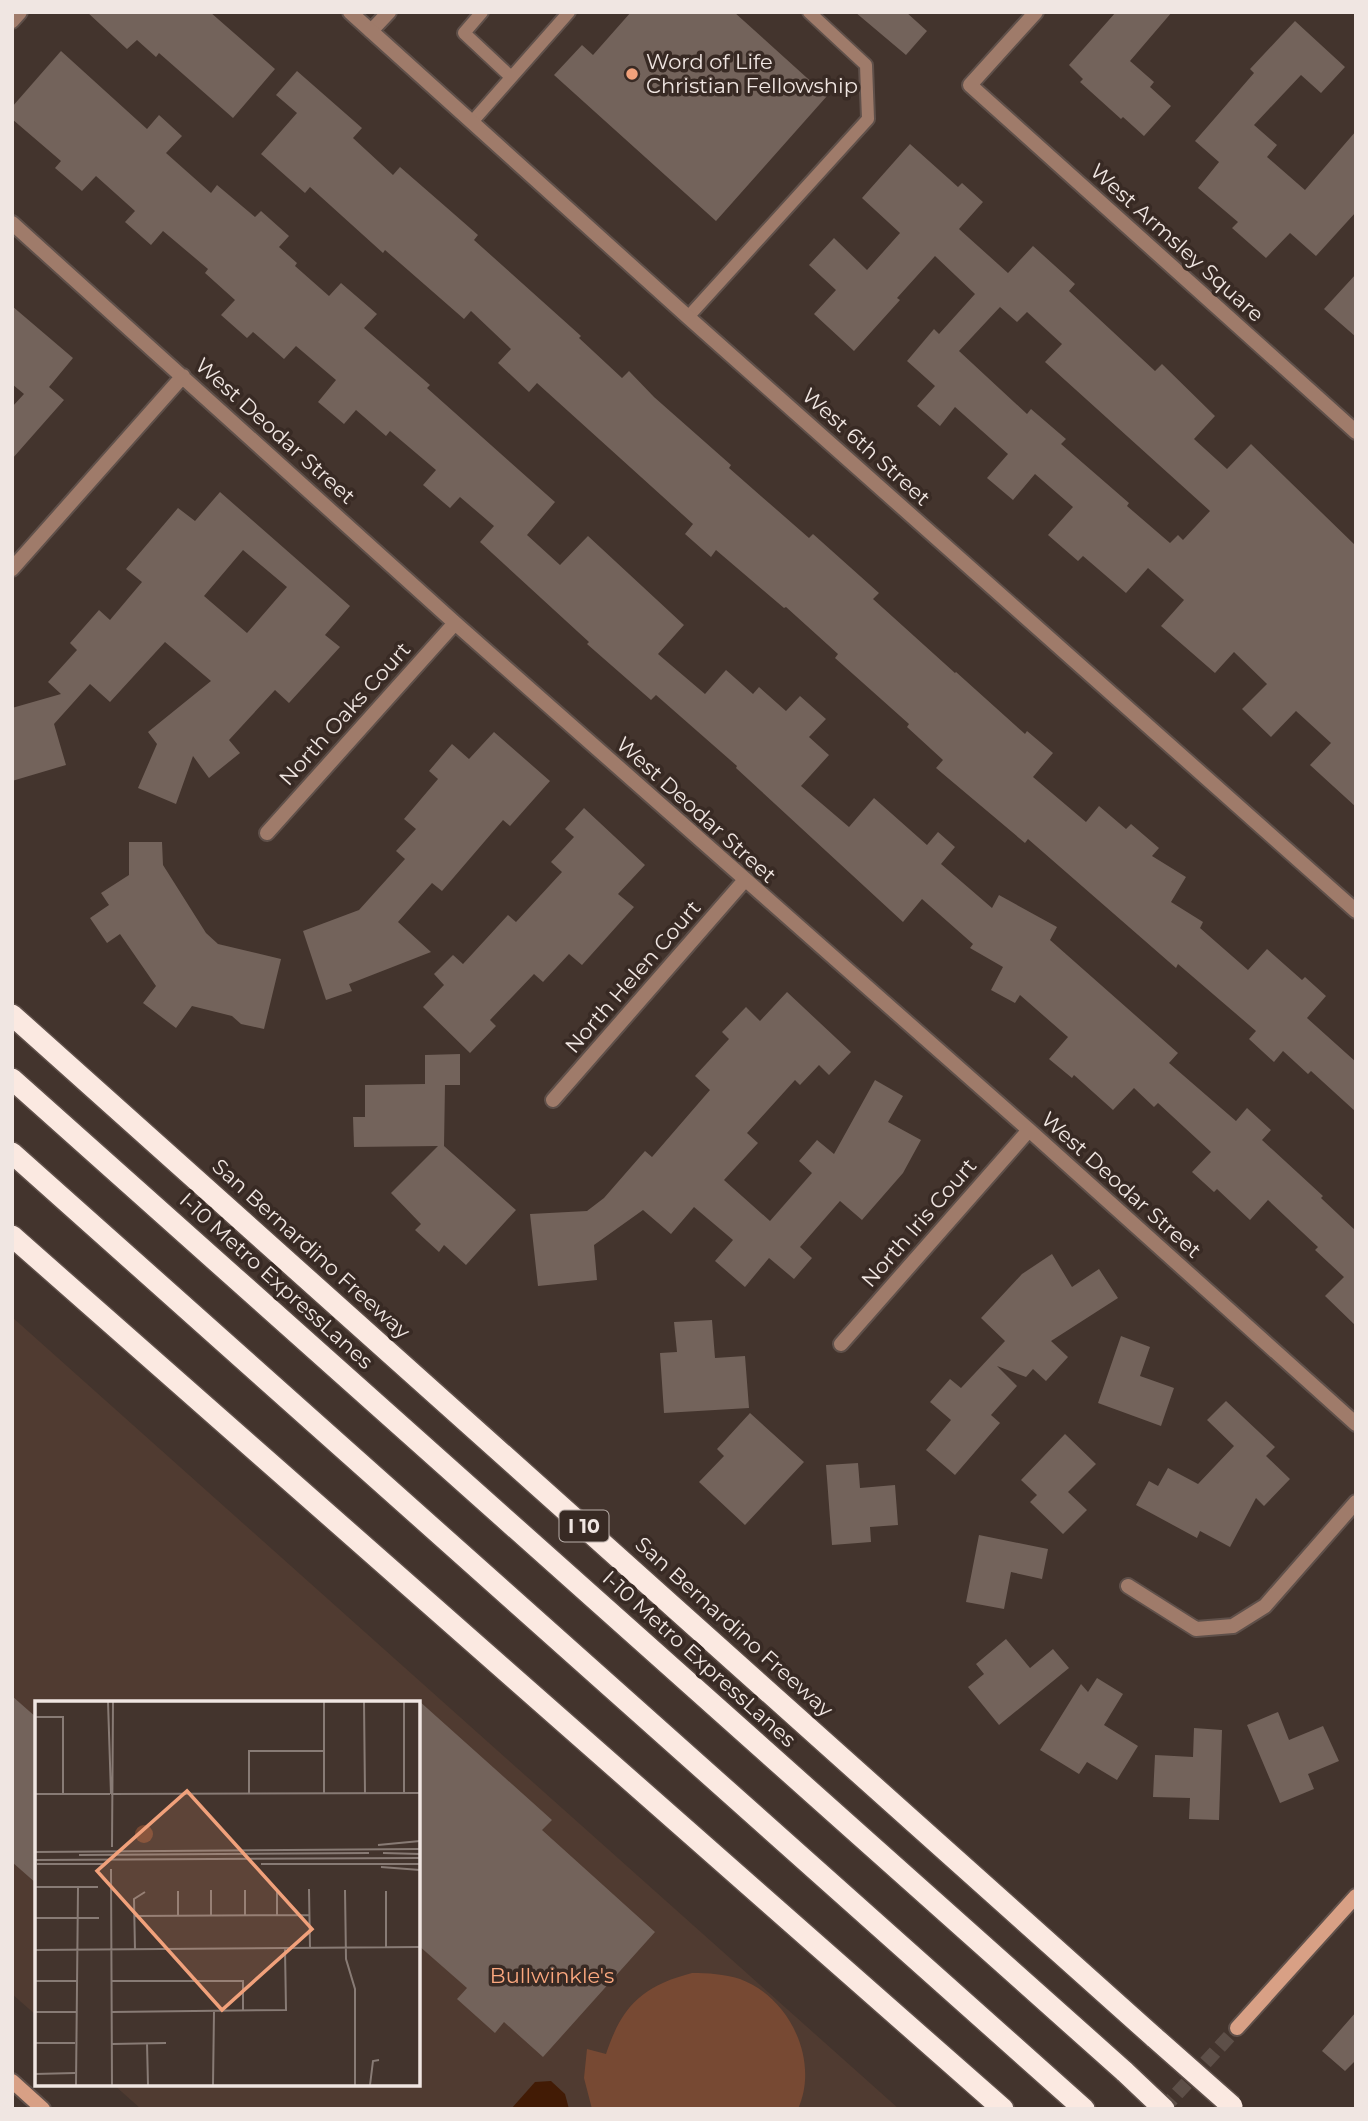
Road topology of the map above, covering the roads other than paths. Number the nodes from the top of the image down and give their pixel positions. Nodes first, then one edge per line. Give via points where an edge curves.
1 (20, 12) edge
2 (350, 12) edge
3 (388, 12) edge
4 (482, 12) edge
5 (569, 12) edge
6 (809, 12) edge
7 (1036, 12) edge
8 (12, 21) edge
9 (371, 31) junction
10 (511, 77) junction
11 (472, 122) junction
12 (12, 223) edge
13 (688, 317) junction
14 (184, 376) junction
15 (1356, 432) edge
16 (12, 569) edge
17 (455, 623) junction
18 (267, 833) dead end
19 (744, 881) junction
20 (1356, 911) edge
21 (12, 1014) edge
22 (12, 1079) edge
23 (553, 1100) dead end
24 (1029, 1130) junction
25 (12, 1153) edge
26 (12, 1236) edge
27 (841, 1344) dead end
28 (1356, 1424) edge
29 (1356, 1502) edge
30 (1128, 1586) dead end
31 (1356, 1896) edge
32 (1237, 2028) tunnel mouth
33 (12, 2081) edge
34 (1233, 2107) edge
35 (43, 2109) edge
36 (1003, 2109) edge
37 (1084, 2109) edge
38 (1164, 2109) edge

1 - 8 street
2 - 9 street, West 6th Street
3 - 9 street
4 - 10 lane via 464,33
5 - 10 lane
6 - 13 lane via 866,65 868,119
7 - 15 street, West Armsley Square via 970,85
9 - 11 street, West 6th Street
10 - 11 lane
11 - 13 street, West 6th Street
12 - 14 street, West Deodar Street
13 - 20 street, West 6th Street
14 - 16 street
14 - 17 street, West Deodar Street
17 - 18 street, North Oaks Court
17 - 19 street, West Deodar Street
19 - 23 street, North Helen Court
19 - 24 street, West Deodar Street
21 - 34 highway, San Bernardino Freeway / I 10, bridge
22 - 38 highway, I-10 Metro ExpressLanes, bridge
24 - 27 street, North Iris Court
24 - 28 street, West Deodar Street
25 - 37 highway
26 - 36 highway
29 - 30 street via 1265,1606 1233,1626 1196,1629
31 - 32 main road
33 - 35 main road

